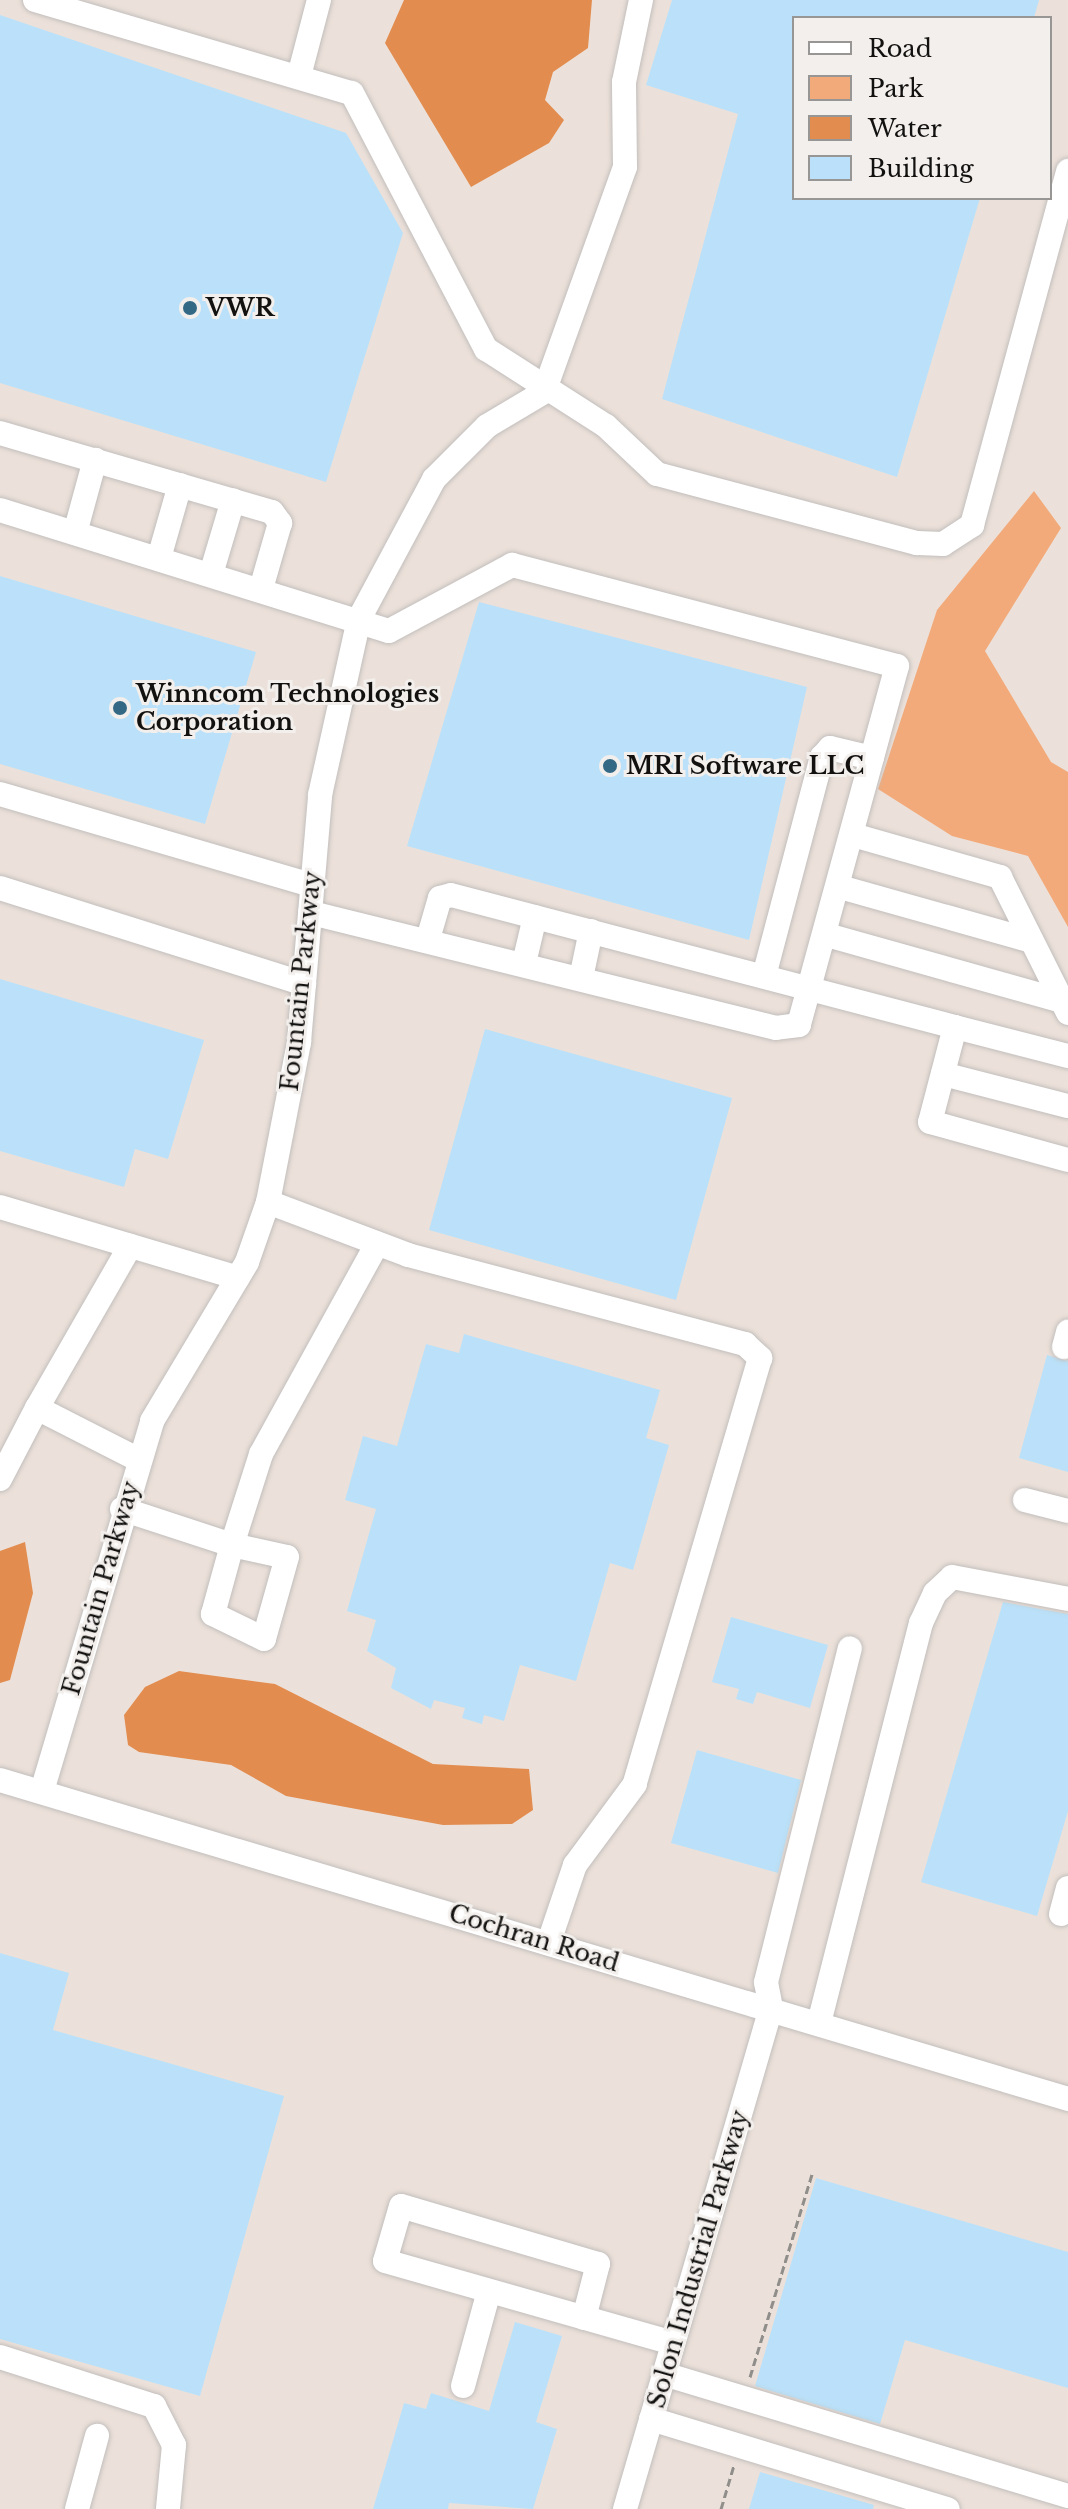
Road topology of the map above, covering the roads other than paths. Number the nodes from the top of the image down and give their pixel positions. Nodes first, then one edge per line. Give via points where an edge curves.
1 (35, 0) edge
2 (319, 0) edge
3 (641, 0) edge
4 (299, 76) junction
5 (1068, 171) edge
6 (544, 392) junction
7 (0, 433) edge
8 (95, 460) junction
9 (180, 485) junction
10 (233, 500) junction
11 (0, 510) edge
12 (75, 533) junction
13 (159, 558) junction
14 (211, 574) junction
15 (261, 589) junction
16 (359, 619) junction
17 (872, 758) junction
18 (0, 794) edge
19 (853, 835) junction
20 (312, 885) junction
21 (840, 887) junction
22 (0, 888) edge
23 (310, 913) junction
24 (535, 917) junction
25 (591, 931) junction
26 (827, 935) junction
27 (428, 939) junction
28 (1032, 941) junction
29 (524, 963) junction
30 (764, 976) junction
31 (581, 978) junction
32 (304, 984) junction
33 (814, 989) junction
34 (1065, 1007) edge
35 (955, 1027) junction
36 (1068, 1056) edge
37 (943, 1074) junction
38 (1068, 1106) edge
39 (1068, 1160) edge
40 (268, 1202) junction
41 (0, 1207) edge
42 (377, 1244) junction
43 (130, 1246) junction
44 (238, 1278) junction
45 (37, 1408) junction
46 (139, 1460) junction
47 (0, 1479) edge
48 (1025, 1500) dead end
49 (122, 1509) junction
50 (1068, 1511) edge
51 (1068, 1599) edge
52 (850, 1648) dead end
53 (0, 1780) edge
54 (42, 1791) junction
55 (1068, 1888) edge
56 (1061, 1914) dead end
57 (549, 1942) junction
58 (771, 2008) junction
59 (819, 2023) junction
60 (1068, 2099) edge
61 (489, 2291) junction
62 (584, 2318) junction
63 (673, 2343) junction
64 (0, 2357) edge
65 (664, 2374) junction
66 (463, 2386) dead end
67 (651, 2419) junction
68 (97, 2436) dead end
69 (1068, 2496) edge
70 (77, 2509) edge
71 (168, 2509) edge
72 (625, 2509) edge
73 (948, 2509) edge

1 - 4 street
2 - 4 street
3 - 6 street via 624,82 625,167
4 - 6 street via 352,93 486,349
5 - 6 street via 972,525 943,544 681,484 657,474 606,426
6 - 16 street, Fountain Parkway via 487,426 434,479
7 - 8 street
8 - 9 street
8 - 12 street
9 - 10 street
9 - 13 street
10 - 14 street
10 - 15 street via 272,512 280,523
11 - 12 street
12 - 13 street
13 - 14 street
14 - 15 street
15 - 16 street
16 - 17 street via 389,631 512,565 897,666
16 - 20 street, Fountain Parkway via 320,795
17 - 19 street
17 - 30 street via 830,748 822,757
18 - 20 street
19 - 21 street
19 - 28 street via 1000,877
20 - 23 street, Fountain Parkway
21 - 26 street
21 - 28 street
22 - 32 street
23 - 27 street
23 - 32 street, Fountain Parkway
24 - 25 street
24 - 27 street via 451,895 440,898
24 - 29 street
25 - 30 street
25 - 31 street
26 - 33 street
26 - 34 street
27 - 29 street
28 - 34 street
29 - 31 street
30 - 33 street
31 - 33 street via 776,1028 799,1025
32 - 40 street, Fountain Parkway
33 - 35 street
35 - 36 street
35 - 37 street
37 - 38 street
37 - 39 street via 930,1122
40 - 42 street
40 - 44 street, Fountain Parkway
41 - 43 street
42 - 49 street via 261,1454 232,1545
42 - 57 street via 745,1344 760,1358 635,1784 575,1865
43 - 44 street
43 - 45 street
44 - 46 street, Fountain Parkway via 152,1421
45 - 46 street
45 - 47 street
46 - 49 street, Fountain Parkway
48 - 50 street
49 - 54 street, Fountain Parkway
51 - 59 street via 952,1577 935,1593 921,1623
52 - 58 street, Solon Industrial Parkway via 766,1982
53 - 54 street, Cochran Road
54 - 57 street, Cochran Road
55 - 56 street
57 - 58 street, Cochran Road
58 - 59 street, Cochran Road
58 - 63 street, Solon Industrial Parkway
59 - 60 street, Cochran Road
61 - 62 street
61 - 62 street via 385,2261 401,2206 598,2264
61 - 66 street
62 - 63 street
63 - 65 street, Solon Industrial Parkway
64 - 71 street via 154,2406 174,2445
65 - 67 street, Solon Industrial Parkway
65 - 69 street
67 - 72 street, Solon Industrial Parkway
67 - 73 street
68 - 70 street

